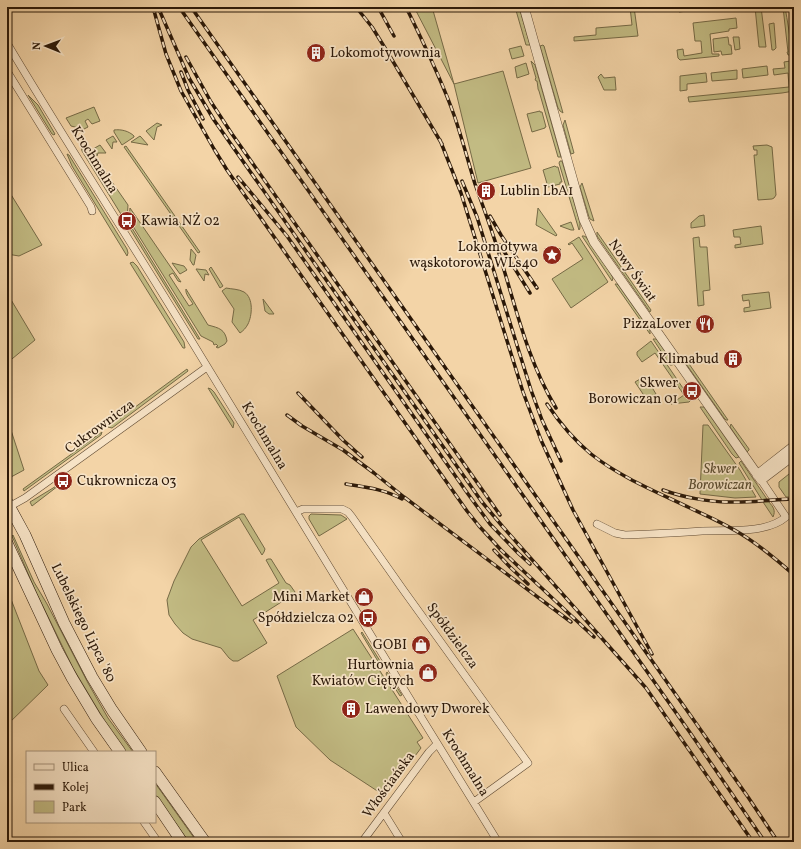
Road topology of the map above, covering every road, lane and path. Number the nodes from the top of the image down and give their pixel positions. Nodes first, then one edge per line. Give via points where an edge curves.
1 (524, 7) edge
2 (7, 43) edge
3 (7, 72) edge
4 (92, 211) dead end
5 (207, 367) junction
6 (794, 446) edge
7 (794, 455) edge
8 (759, 478) junction
9 (8, 505) edge
10 (296, 512) junction
11 (597, 524) dead end
12 (7, 543) edge
13 (64, 710) dead end
14 (437, 744) junction
15 (93, 751) edge
16 (119, 751) edge
17 (140, 751) edge
18 (156, 773) edge
19 (474, 802) junction
20 (156, 803) edge
21 (384, 813) junction
22 (145, 823) edge
23 (158, 842) edge
24 (182, 842) edge
25 (205, 842) edge
26 (362, 842) edge
27 (402, 842) edge
28 (498, 842) edge

1 - 8 street, Nowy Świat via 590,235
2 - 5 street, Krochmalna
3 - 4 street
5 - 9 street, Cukrownicza via 25,498
5 - 10 street, Krochmalna
6 - 8 street
7 - 8 street
8 - 11 street, Nowy Świat via 786,518 774,525 736,531 625,535
9 - 17 main road, Lubelskiego Lipca '80 via 25,535 64,623 92,677
10 - 14 street, Krochmalna
10 - 19 street, Spółdzielcza via 309,508 342,509 348,512 528,763
12 - 16 main road via 72,678
13 - 15 street
14 - 19 street, Krochmalna
14 - 21 street, Włościańska
18 - 25 main road
19 - 28 street, Krochmalna
20 - 24 main road
21 - 26 street, Włościańska
21 - 27 street
22 - 23 street

